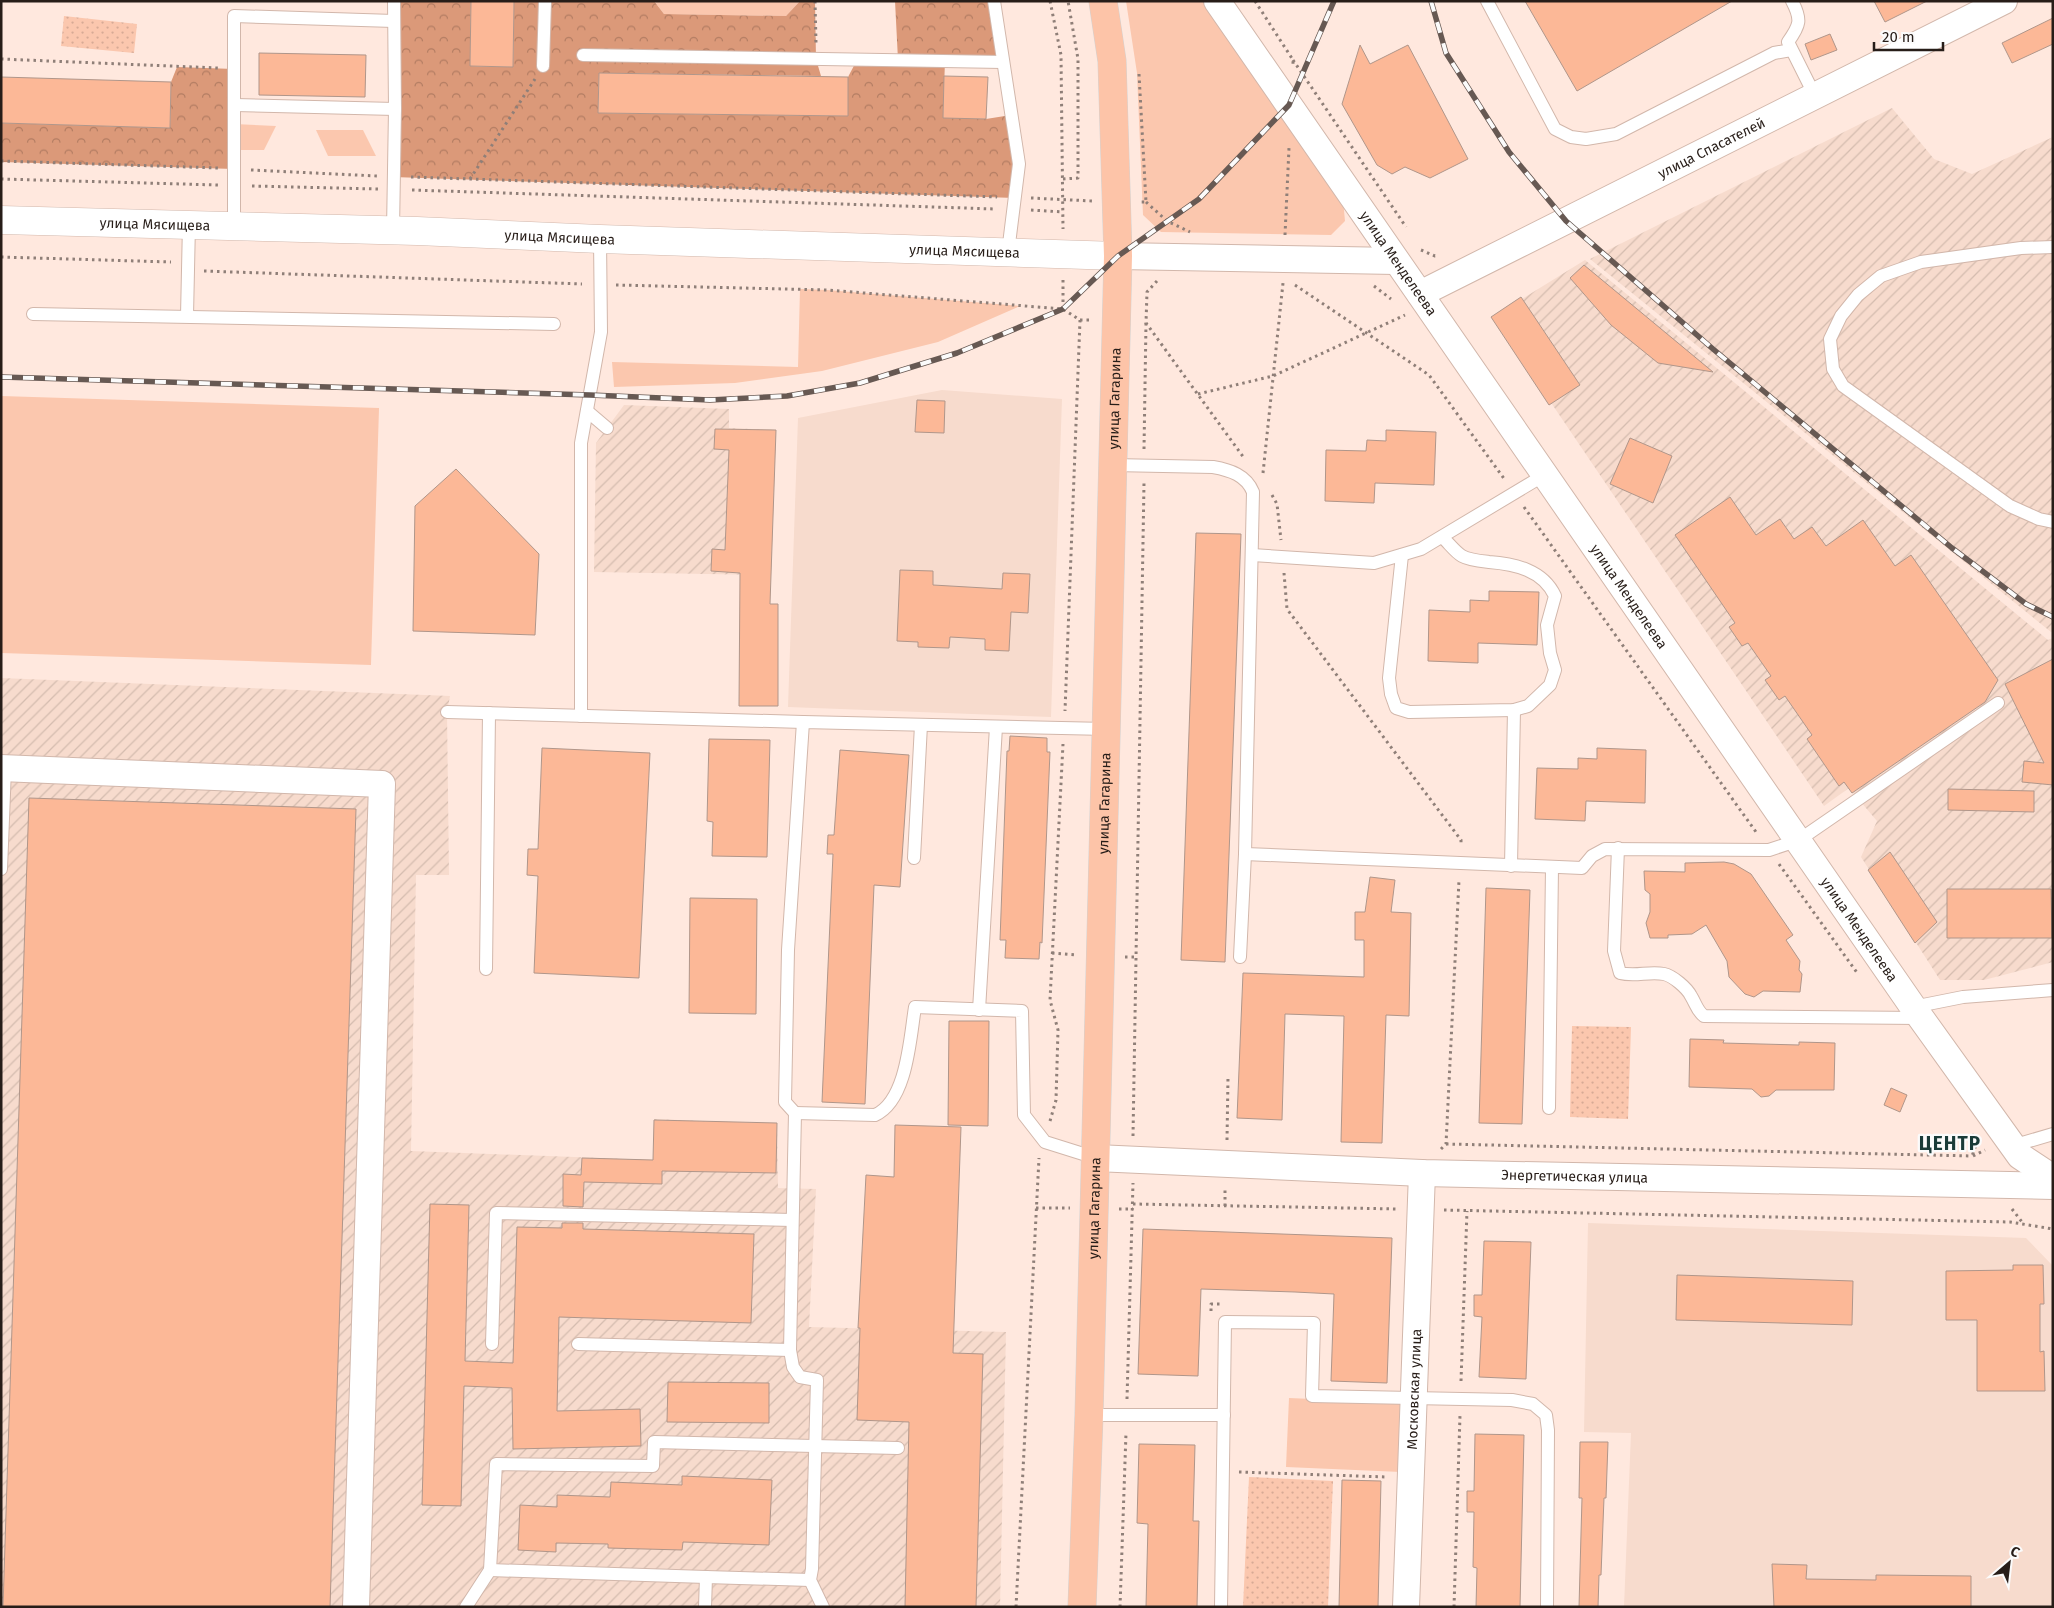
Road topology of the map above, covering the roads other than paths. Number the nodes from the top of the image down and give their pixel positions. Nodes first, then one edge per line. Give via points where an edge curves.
1 (394, 1) edge
2 (545, 1) edge
3 (994, 1) edge
4 (1103, 1) edge
5 (1217, 1) edge
6 (1487, 1) edge
7 (1792, 1) edge
8 (2004, 1) edge
9 (394, 21) junction
10 (1791, 50) junction
11 (583, 55) dead end
12 (1003, 62) junction
13 (543, 66) road end
14 (1815, 96) junction
15 (234, 105) junction
16 (395, 109) junction
17 (1, 220) edge
18 (189, 224) junction
19 (234, 227) junction
20 (393, 230) junction
21 (600, 239) junction
22 (2053, 247) edge
23 (1008, 252) junction
24 (1118, 256) junction
25 (1396, 261) junction
26 (1408, 303) junction
27 (33, 314) dead end
28 (187, 316) junction
29 (554, 324) dead end
30 (587, 411) junction
31 (607, 428) dead end
32 (1112, 465) junction
33 (1546, 474) junction
34 (2053, 522) edge
35 (1442, 537) junction
36 (1252, 555) junction
37 (1402, 555) junction
38 (1998, 703) dead end
39 (1514, 710) junction
40 (447, 712) dead end
41 (489, 713) junction
42 (582, 716) junction
43 (803, 722) junction
44 (922, 725) junction
45 (996, 726) junction
46 (1107, 729) junction
47 (3, 768) edge
48 (1799, 840) junction
49 (1618, 848) junction
50 (1246, 854) junction
51 (914, 858) dead end
52 (1511, 866) junction
53 (1552, 867) junction
54 (1, 869) edge
55 (1240, 957) dead end
56 (486, 970) dead end
57 (2053, 990) edge
58 (979, 1010) junction
59 (1916, 1012) junction
60 (1549, 1108) dead end
61 (795, 1113) junction
62 (2053, 1134) edge
63 (2012, 1146) junction
64 (1096, 1158) junction
65 (1422, 1173) junction
66 (2053, 1178) edge
67 (2053, 1186) edge
68 (792, 1220) junction
69 (492, 1344) dead end
70 (578, 1344) dead end
71 (790, 1350) junction
72 (1413, 1398) junction
73 (1089, 1415) junction
74 (1224, 1415) junction
75 (814, 1446) junction
76 (898, 1448) dead end
77 (490, 1570) junction
78 (706, 1577) junction
79 (810, 1580) junction
80 (356, 1607) edge
81 (466, 1607) edge
82 (705, 1607) edge
83 (822, 1607) edge
84 (1082, 1607) edge
85 (1221, 1607) edge
86 (1406, 1607) edge
87 (1547, 1607) edge

1 - 9 lane
2 - 13 lane
3 - 12 lane
4 - 24 main road, улица Гагарина via 1112,60
5 - 25 street, улица Менделеева
6 - 10 lane via 1555,129 1572,137 1586,139 1616,134 1774,53
7 - 10 lane via 1798,14 1798,28 1788,42
8 - 14 street, улица Спасателей
9 - 15 lane via 234,16
9 - 16 lane
10 - 14 lane
11 - 12 lane
12 - 23 lane via 1019,164
14 - 26 street, улица Спасателей
15 - 16 lane
15 - 19 lane
16 - 20 lane
17 - 18 main road, улица Мясищева
18 - 19 main road, улица Мясищева
18 - 28 lane
19 - 20 main road, улица Мясищева
20 - 21 main road, улица Мясищева
21 - 23 main road, улица Мясищева
21 - 30 lane via 601,332
22 - 34 lane via 2021,248 1922,262 1881,276 1858,295 1841,316 1830,339 1833,369 1843,386 2010,506 2039,520
23 - 24 main road, улица Мясищева
24 - 25 street via 1284,268
24 - 32 main road, улица Гагарина
25 - 26 street, улица Менделеева
26 - 33 street, улица Менделеева
27 - 28 lane
28 - 29 lane
30 - 31 lane
30 - 42 lane via 580,444
32 - 36 lane via 1213,468 1239,475 1249,482 1253,492
32 - 46 main road, улица Гагарина
33 - 35 lane
33 - 48 street, улица Менделеева
35 - 37 lane
35 - 39 lane via 1461,556 1515,564 1533,572 1551,586 1555,596 1547,625 1554,670 1550,685 1528,706
36 - 37 lane via 1374,564
36 - 50 lane
37 - 39 lane via 1389,678 1396,708 1409,712
38 - 48 lane
39 - 52 lane
40 - 41 lane
41 - 42 lane
41 - 56 lane
42 - 43 lane
43 - 44 lane
43 - 61 lane via 788,950 785,1092 785,1102
44 - 45 lane
44 - 51 lane
45 - 46 lane
45 - 58 lane
46 - 64 main road, улица Гагарина
47 - 54 lane
47 - 80 street via 382,784
48 - 49 lane via 1769,850
48 - 59 street, улица Менделеева
49 - 53 lane via 1605,849 1592,856 1582,868
49 - 59 lane via 1614,951 1620,973 1630,976 1664,974 1674,979 1690,994 1698,1012 1704,1016
50 - 52 lane
50 - 55 lane
52 - 53 lane
53 - 60 lane
57 - 59 lane via 1963,997
58 - 61 lane via 915,1007 906,1071 884,1111 875,1115
58 - 64 lane via 1022,1011 1024,1115 1045,1142
59 - 63 street, улица Менделеева
61 - 68 lane
62 - 63 lane
63 - 66 street, улица Менделеева via 2020,1156
64 - 65 street, Энергетическая улица
64 - 73 main road, улица Гагарина
65 - 67 street, Энергетическая улица
65 - 72 street, Московская улица
68 - 69 lane via 496,1213
68 - 71 lane
70 - 71 lane
71 - 75 lane via 793,1367 800,1378 817,1380
72 - 74 lane via 1312,1396 1314,1323 1226,1322
72 - 86 street, Московская улица
72 - 87 lane via 1512,1400 1532,1404 1546,1415
73 - 74 lane
73 - 84 main road, улица Гагарина
74 - 85 lane
75 - 76 lane
75 - 77 lane via 654,1442 653,1466 496,1464
75 - 79 lane
77 - 78 lane
77 - 81 lane
78 - 79 lane
78 - 82 lane
79 - 83 lane

